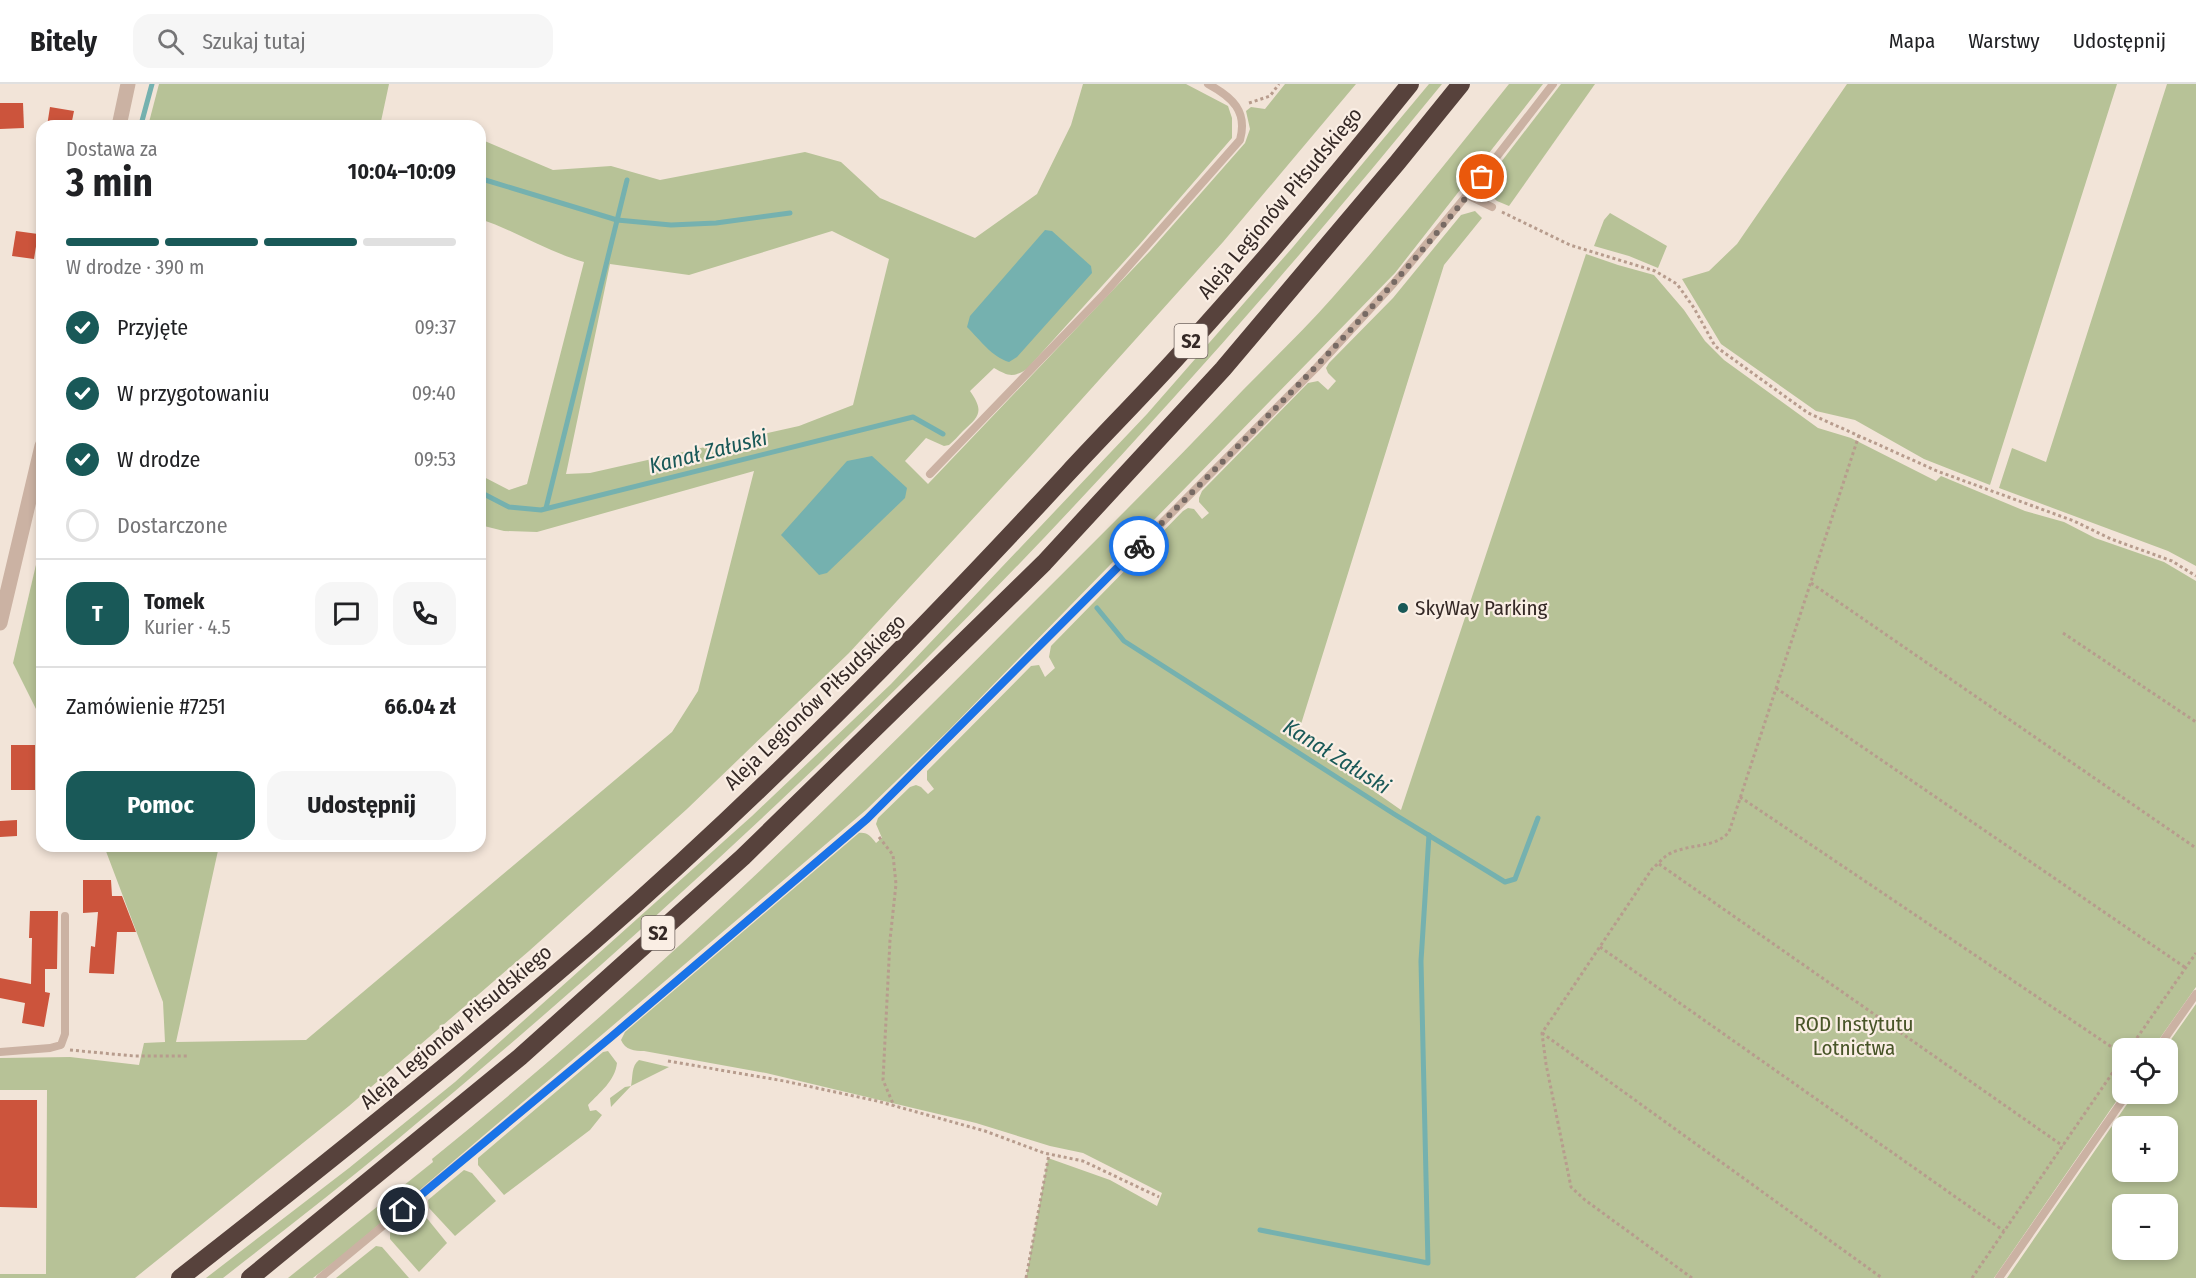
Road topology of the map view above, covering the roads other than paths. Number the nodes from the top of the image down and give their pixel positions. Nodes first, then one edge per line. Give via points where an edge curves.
1 (128, 84) edge
2 (1208, 84) edge
3 (1410, 84) edge
4 (1461, 84) edge
5 (1553, 84) edge
6 (120, 120) edge
7 (1467, 195) junction
8 (1492, 207) road end
9 (36, 469) edge
10 (930, 474) dead end
11 (4, 591) edge
12 (0, 623) edge
13 (65, 916) dead end
14 (2196, 994) edge
15 (2165, 1038) edge
16 (0, 1052) edge
17 (2120, 1104) edge
18 (180, 1278) edge
19 (250, 1278) edge
20 (320, 1278) edge
21 (2000, 1278) edge

1 - 6 street
2 - 10 lane via 1237,106 1243,127 1240,140 1104,294
3 - 18 highway, Aleja Legionów Piłsudskiego / S2 via 1181,353 962,589 836,715 597,938 364,1134
4 - 19 highway, S2 via 1223,369 1044,563 743,857 520,1057
5 - 7 lane
7 - 8 lane
7 - 20 lane via 1316,368 867,819 594,1052
9 - 11 street
11 - 12 street
13 - 16 lane via 65,1034 61,1045
14 - 15 lane
17 - 21 lane

